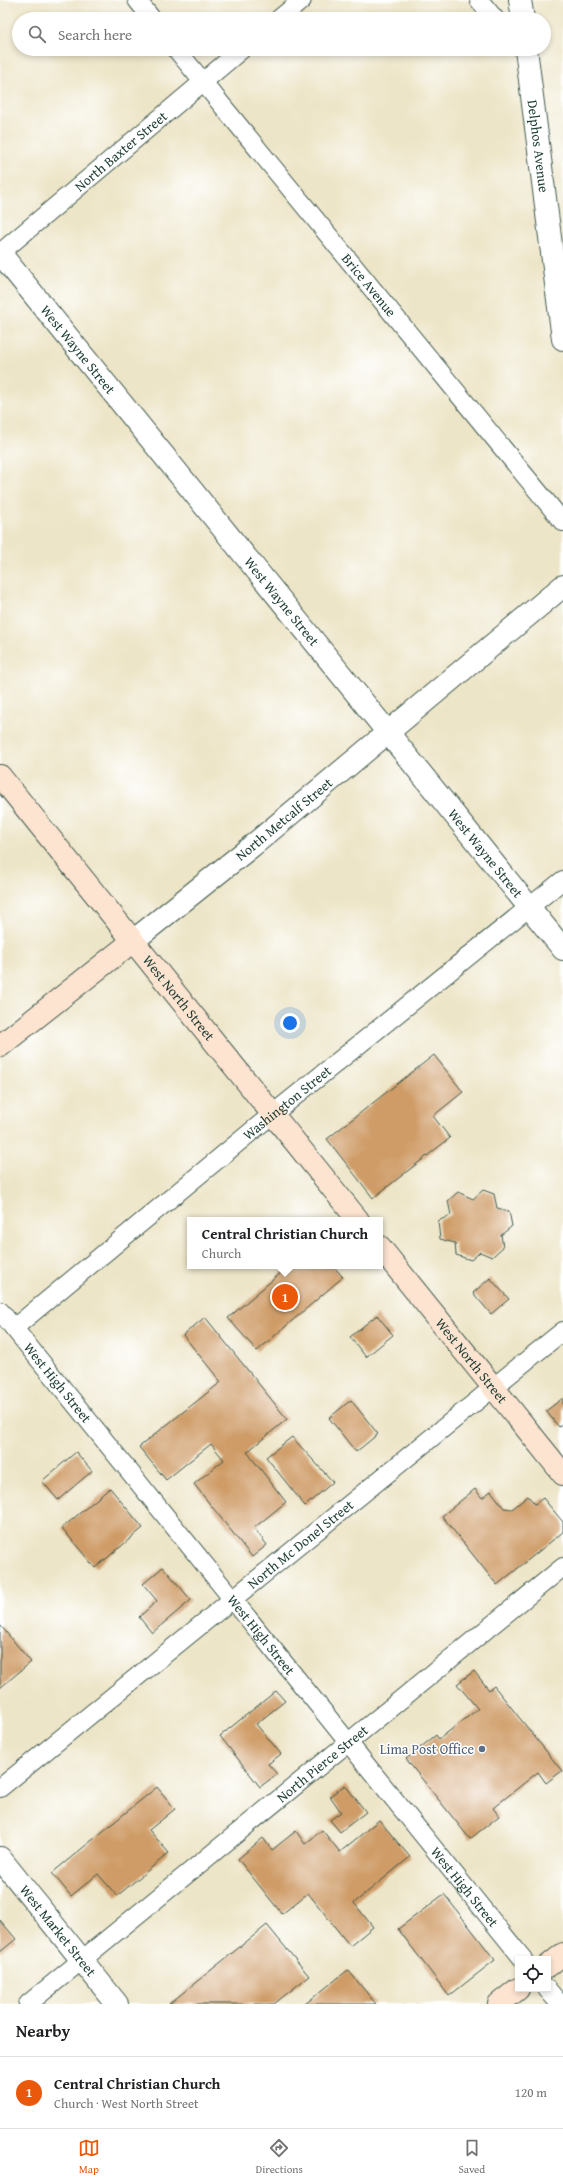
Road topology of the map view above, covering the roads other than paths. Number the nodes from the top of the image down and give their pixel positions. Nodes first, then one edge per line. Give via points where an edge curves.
1 (137, 0) edge
2 (302, 0) edge
3 (479, 0) edge
4 (520, 0) edge
5 (146, 12) edge
6 (287, 12) edge
7 (489, 12) edge
8 (522, 12) edge
9 (182, 56) edge
10 (234, 56) edge
11 (526, 56) edge
12 (202, 82) junction
13 (0, 253) edge
14 (563, 339) edge
15 (563, 522) edge
16 (563, 586) edge
17 (388, 733) junction
18 (0, 776) edge
19 (563, 880) edge
20 (529, 908) junction
21 (133, 941) junction
22 (563, 949) edge
23 (0, 1046) edge
24 (272, 1114) junction
25 (356, 1217) edge
26 (383, 1251) edge
27 (0, 1311) edge
28 (14, 1328) junction
29 (563, 1331) edge
30 (493, 1388) junction
31 (563, 1474) edge
32 (563, 1567) edge
33 (232, 1599) junction
34 (348, 1742) junction
35 (0, 1788) edge
36 (0, 1858) edge
37 (563, 1954) edge
38 (521, 1956) edge
39 (82, 1960) junction
40 (551, 1964) edge
41 (515, 1991) edge
42 (550, 1992) edge
43 (28, 2004) edge
44 (117, 2004) edge
45 (499, 2004) edge
46 (560, 2004) edge

1 - 5 street
2 - 6 street
3 - 7 street
4 - 8 street
9 - 12 street, Brice Avenue
10 - 12 street, North Baxter Street
11 - 14 street, Delphos Avenue
12 - 13 street, North Baxter Street
12 - 15 street, Brice Avenue
13 - 17 street, West Wayne Street
16 - 17 street, North Metcalf Street
17 - 20 street, West Wayne Street
17 - 21 street, North Metcalf Street
18 - 21 main road, West North Street
19 - 20 street, Washington Street
20 - 22 street, West Wayne Street
20 - 24 street, Washington Street
21 - 23 main road, North Metcalf Street
21 - 24 main road, West North Street
24 - 25 main road, West North Street
24 - 28 street, Washington Street
26 - 30 main road, West North Street
27 - 28 street, West High Street
28 - 33 street, West High Street
29 - 30 street, North Mc Donel Street
30 - 31 main road, West North Street
30 - 33 street, North Mc Donel Street
32 - 34 street, North Pierce Street
33 - 34 street, West High Street
33 - 35 street, North Mc Donel Street
34 - 38 street, West High Street
34 - 39 street, North Pierce Street
36 - 39 street, West Market Street
37 - 40 main road
39 - 43 street, North Pierce Street
39 - 44 street, West Market Street
41 - 45 main road
42 - 46 street

